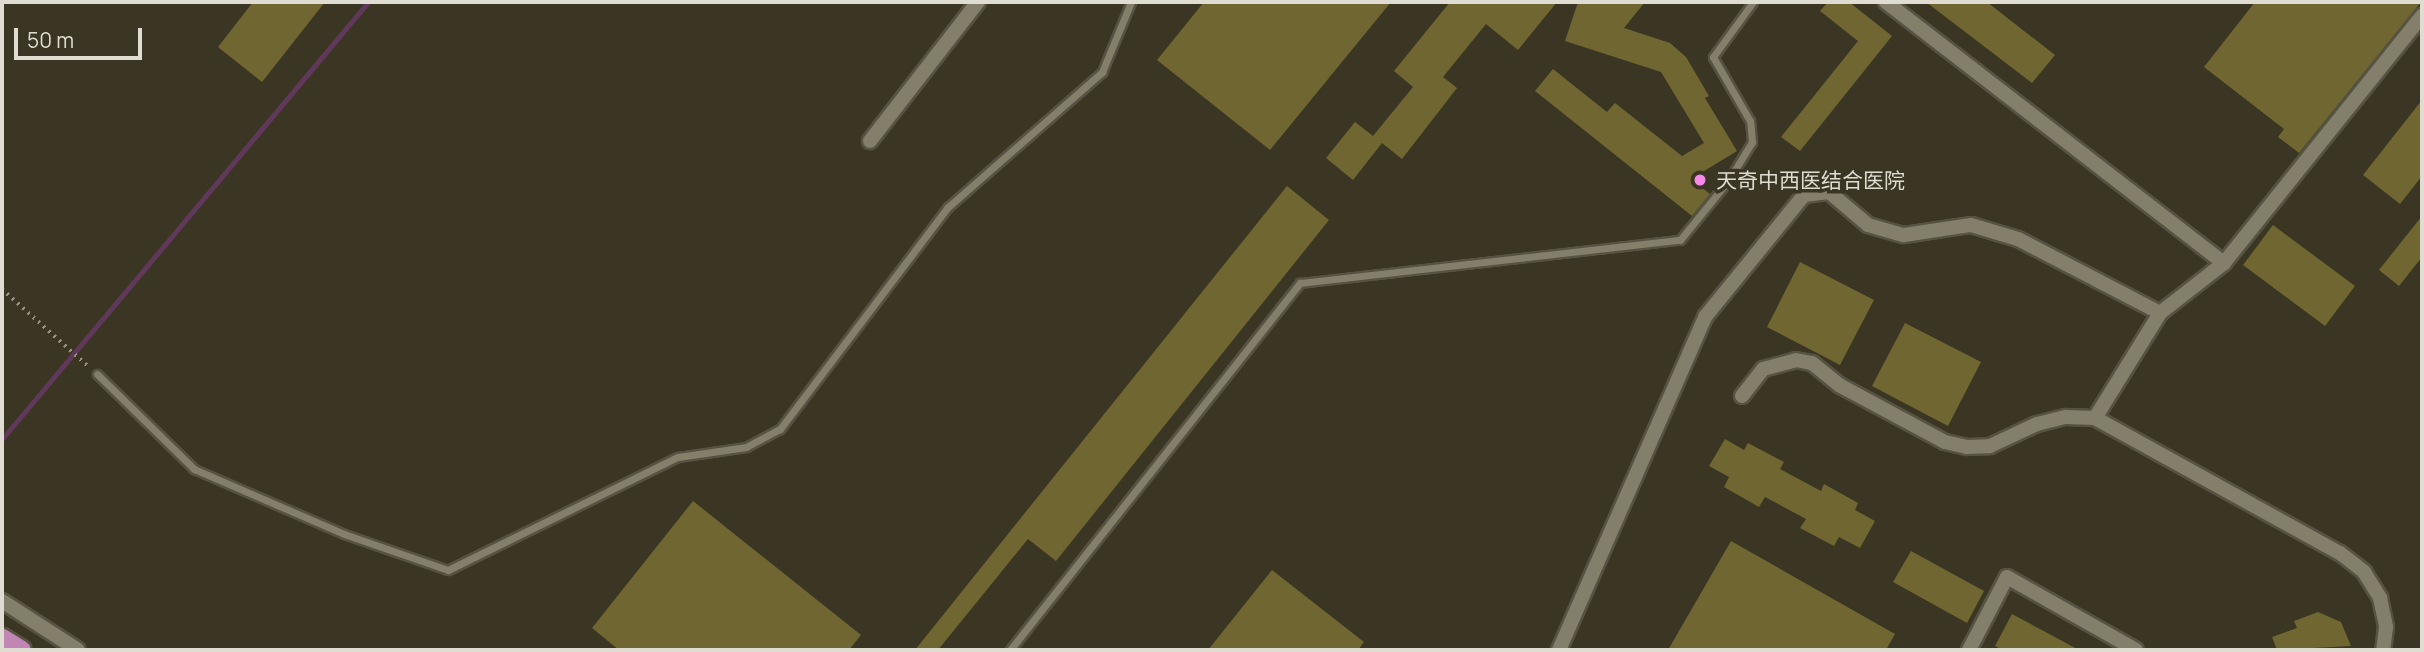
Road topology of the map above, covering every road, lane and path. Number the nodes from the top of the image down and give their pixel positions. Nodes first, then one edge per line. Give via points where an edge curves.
1 (978, 2) edge
2 (1131, 2) edge
3 (1753, 2) edge
4 (1886, 2) edge
5 (2422, 16) edge
6 (870, 141) dead end
7 (2224, 263) junction
8 (2, 289) edge
9 (2160, 313) junction
10 (97, 374) joint
11 (1742, 396) dead end
12 (2095, 418) junction
13 (2, 601) edge
14 (2, 638) edge
15 (21, 650) edge
16 (78, 650) edge
17 (1010, 650) edge
18 (1559, 650) edge
19 (1969, 650) edge
20 (2136, 650) edge
21 (2383, 650) edge

1 - 6 street
2 - 10 lane via 1102,72 948,207 780,429 746,447 678,457 448,570 344,534 194,468
3 - 17 lane via 1713,57 1750,121 1752,142 1681,240 1300,283
4 - 7 street
5 - 7 street
7 - 9 street
8 - 10 path
9 - 12 street
9 - 18 street via 2018,239 1971,225 1904,236 1868,225 1829,192 1804,195 1705,317
11 - 12 street via 1763,369 1796,360 1812,363 1839,385 1945,442 1967,447 1990,446 2037,424 2066,417
12 - 21 street via 2340,553 2364,572 2380,597 2386,627
13 - 16 street
14 - 15 highway
19 - 20 street via 2007,577

